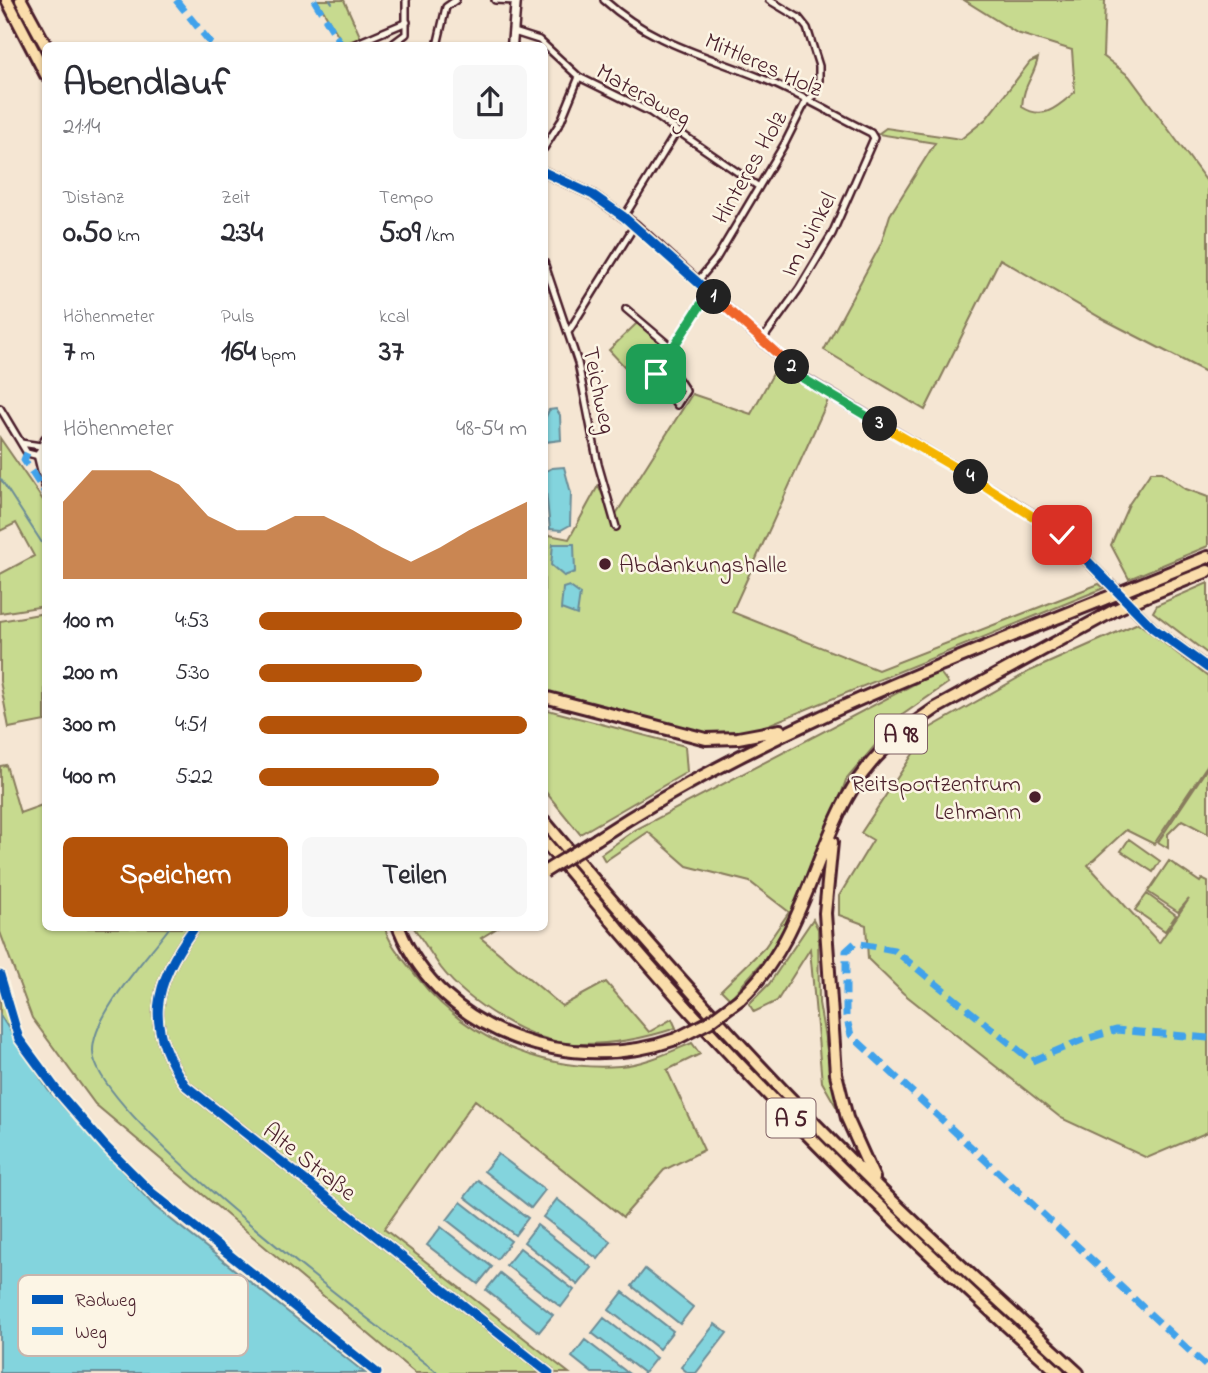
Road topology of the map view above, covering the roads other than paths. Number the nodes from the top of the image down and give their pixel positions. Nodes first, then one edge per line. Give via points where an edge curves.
1 (7, 0) edge
2 (21, 0) edge
3 (406, 0) edge
4 (456, 0) edge
5 (495, 0) edge
6 (606, 0) edge
7 (769, 0) edge
8 (516, 1) edge
9 (407, 22) junction
10 (513, 32) junction
11 (44, 42) edge
12 (357, 42) edge
13 (395, 42) edge
14 (438, 42) edge
15 (512, 42) edge
16 (541, 42) edge
17 (548, 48) edge
18 (42, 67) edge
19 (579, 77) junction
20 (806, 101) junction
21 (677, 131) junction
22 (874, 138) joint
23 (548, 142) edge
24 (548, 174) edge
25 (760, 187) junction
26 (624, 217) junction
27 (635, 225) junction
28 (548, 273) edge
29 (697, 282) junction
30 (709, 292) junction
31 (626, 309) dead end
32 (569, 331) junction
33 (762, 339) junction
34 (672, 348) junction
35 (665, 359) junction
36 (0, 408) edge
37 (42, 442) edge
38 (21, 443) junction
39 (42, 446) edge
40 (39, 456) junction
41 (42, 468) edge
42 (616, 527) dead end
43 (1208, 556) edge
44 (1208, 571) edge
45 (1208, 668) edge
46 (548, 698) edge
47 (796, 727) junction
48 (834, 822) junction
49 (548, 826) edge
50 (548, 846) edge
51 (548, 870) edge
52 (192, 931) edge
53 (401, 931) edge
54 (878, 1187) junction
55 (549, 1373) edge
56 (1059, 1373) edge
57 (1078, 1373) edge

1 - 18 highway
2 - 11 highway
3 - 9 street
4 - 14 street via 446,7
5 - 8 street
6 - 20 street, Mittleres Holz via 653,37 764,79
7 - 20 street, Hinteres Holz via 807,28 819,80 814,95
8 - 10 street
9 - 12 street
9 - 13 street via 406,34
10 - 15 street
10 - 16 street, Materaweg
17 - 19 street, Materaweg
19 - 21 street, Materaweg via 650,112
19 - 23 street
20 - 22 street, Mittleres Holz
20 - 25 street, Hinteres Holz
21 - 25 street, Materaweg
21 - 26 street
22 - 33 street, Im Winkel via 832,234
24 - 26 street via 593,195
25 - 29 street, Hinteres Holz
26 - 27 street
27 - 29 street
27 - 32 street
28 - 32 street, Teichweg
29 - 30 street
30 - 33 street
30 - 34 street
31 - 34 street
32 - 42 street, Teichweg
33 - 45 street via 804,379 1062,535 1153,628
34 - 35 street
35 - 35 street via 656,374 677,405 686,391
36 - 38 street
37 - 38 street
38 - 40 street via 27,453
39 - 40 street
40 - 41 street
43 - 47 highway, A 98, bridge
44 - 48 highway, A 98, bridge via 1115,610 913,724 862,774
46 - 47 highway via 706,739
47 - 51 highway, bridge via 737,756
48 - 53 highway, bridge via 789,935 762,977 709,1022 676,1039 636,1050 588,1054 519,1040 450,997 426,971
48 - 54 highway via 825,932 840,1095
49 - 54 highway, A 5 via 726,1031
50 - 56 highway, A 5 via 654,972 785,1112
52 - 55 street, Alte Straße via 167,968 157,1015 168,1059 187,1086
54 - 57 highway, A 5

